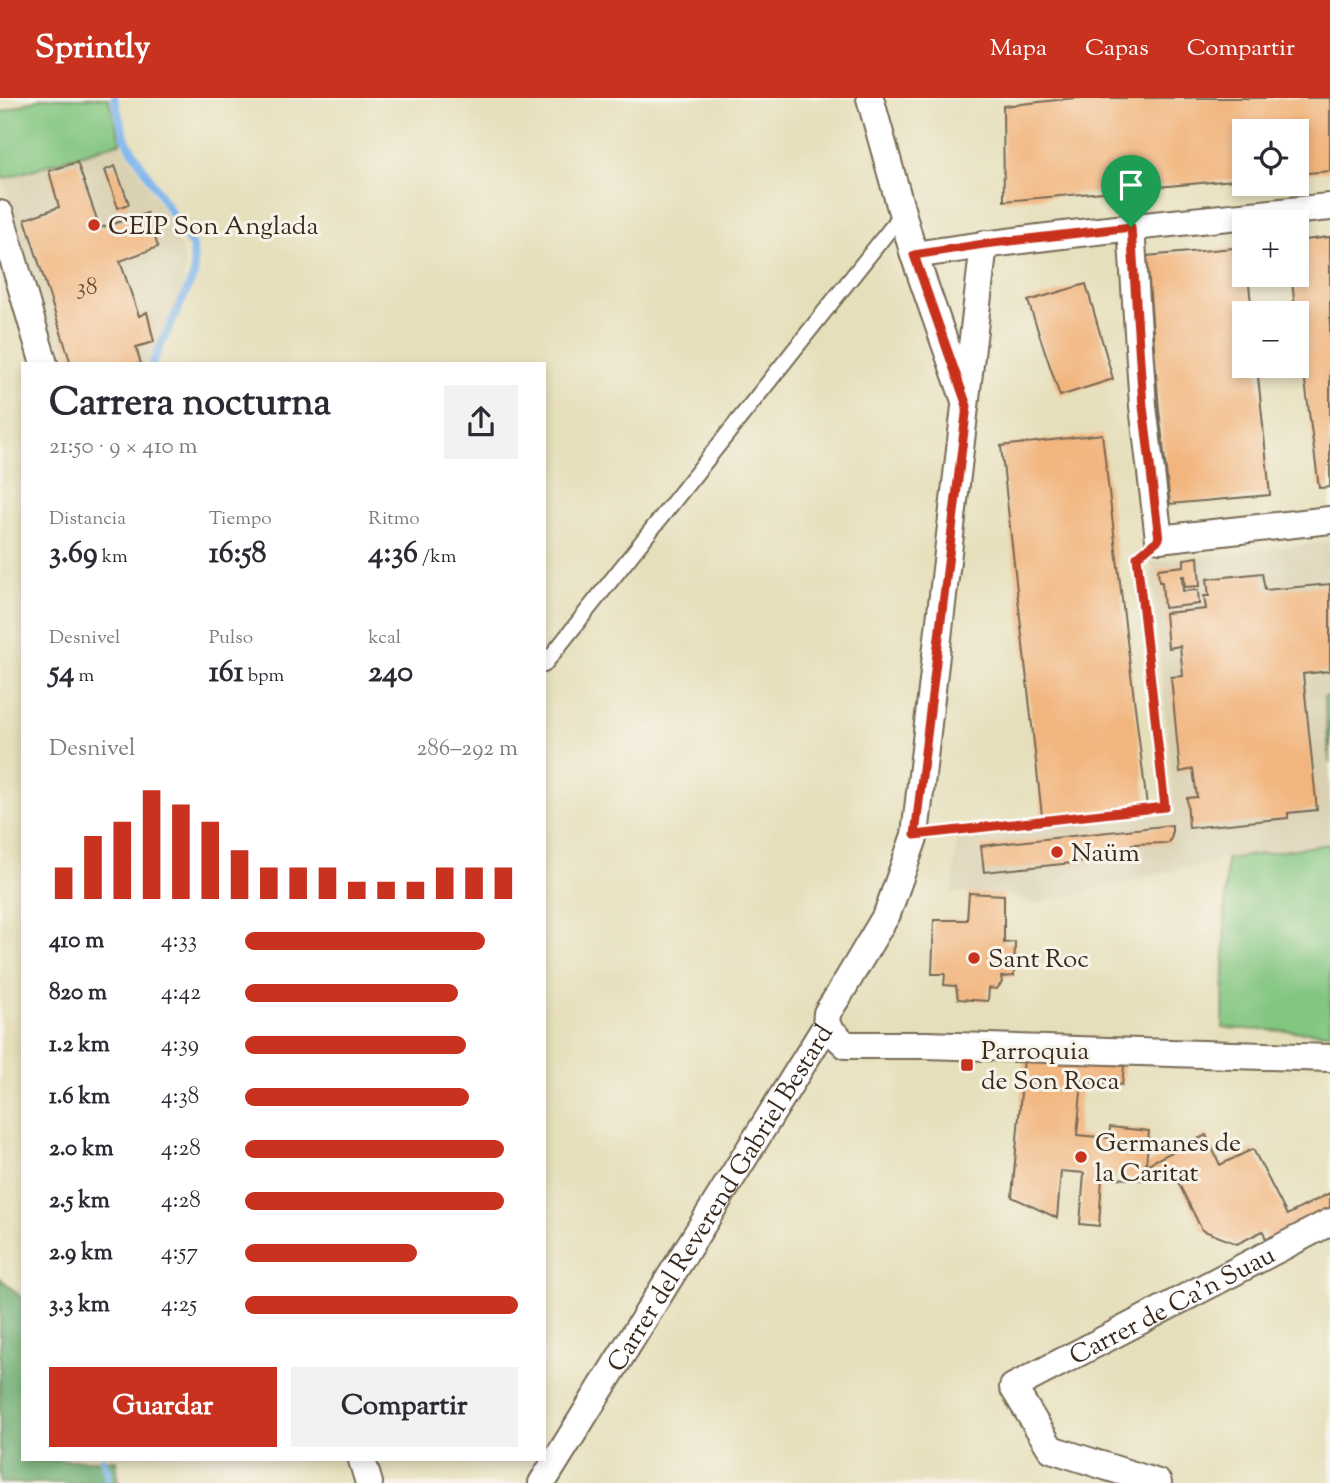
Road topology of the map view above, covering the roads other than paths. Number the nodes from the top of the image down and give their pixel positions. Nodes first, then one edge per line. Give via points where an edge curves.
1 (870, 98) edge
2 (1330, 207) edge
3 (0, 214) edge
4 (902, 214) junction
5 (1131, 227) junction
6 (984, 244) junction
7 (914, 255) junction
8 (43, 362) edge
9 (967, 406) junction
10 (1330, 520) edge
11 (546, 662) edge
12 (826, 1026) junction
13 (1330, 1058) edge
14 (1330, 1222) edge
15 (362, 1461) edge
16 (369, 1483) edge
17 (542, 1483) edge
18 (1158, 1483) edge

1 - 4 street
2 - 5 street
3 - 8 street
4 - 7 street
4 - 11 lane
5 - 6 street
5 - 10 street via 1143,406 1159,539
6 - 7 street
6 - 9 street
7 - 9 street
9 - 12 street via 915,835 887,915 827,1013
12 - 13 street, Carrer del Reverend Gabriel Bestard via 846,1045
12 - 17 street, Carrer del Reverend Gabriel Bestard
14 - 18 street, Carrer de Ca'n Suau via 1013,1387 1051,1449
15 - 16 street

